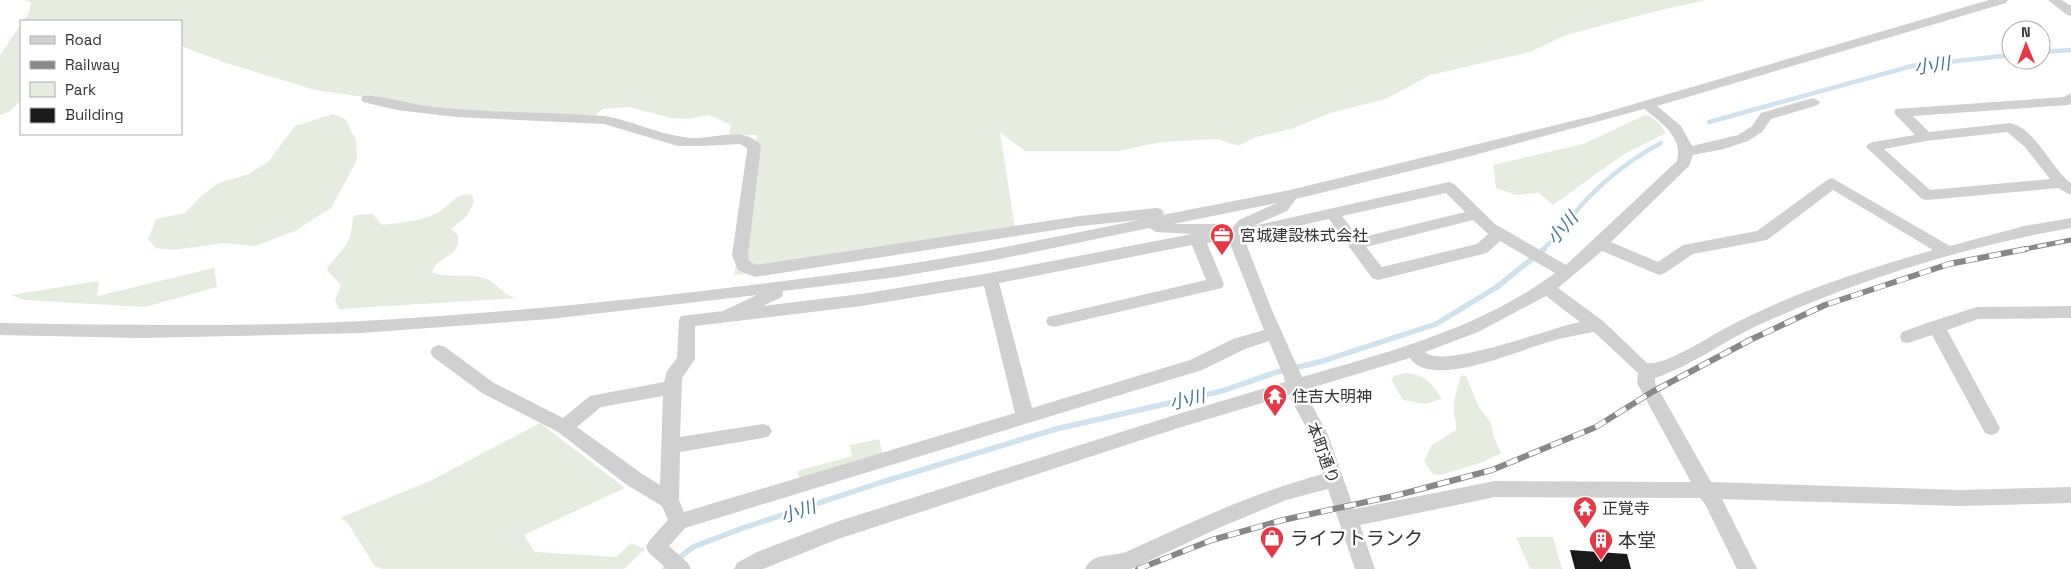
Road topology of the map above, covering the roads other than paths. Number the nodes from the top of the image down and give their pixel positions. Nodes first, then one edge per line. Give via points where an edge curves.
1 (2002, 0) edge
2 (2054, 0) edge
3 (2071, 12) edge
4 (368, 99) dead end
5 (1813, 102) dead end
6 (2070, 102) edge
7 (1646, 104) junction
8 (1926, 137) junction
9 (1687, 151) junction
10 (2066, 187) edge
11 (1290, 195) junction
12 (1218, 210) junction
13 (1332, 213) junction
14 (1476, 214) junction
15 (1144, 224) junction
16 (2071, 224) edge
17 (1499, 233) junction
18 (1235, 235) junction
19 (1197, 239) junction
20 (1356, 244) junction
21 (1600, 244) junction
22 (1948, 252) junction
23 (1567, 273) junction
24 (990, 279) junction
25 (794, 285) junction
26 (1547, 288) junction
27 (2071, 312) edge
28 (725, 317) junction
29 (1054, 321) dead end
30 (1597, 325) junction
31 (1936, 326) junction
32 (0, 329) edge
33 (1908, 337) dead end
34 (1277, 339) junction
35 (1413, 349) junction
36 (439, 352) dead end
37 (1647, 370) junction
38 (1294, 383) junction
39 (672, 388) junction
40 (1025, 417) junction
41 (564, 427) junction
42 (1991, 428) dead end
43 (763, 431) dead end
44 (669, 446) junction
45 (1334, 479) junction
46 (1705, 490) junction
47 (2071, 495) edge
48 (669, 500) junction
49 (1348, 519) junction
50 (679, 522) junction
51 (1102, 567) edge
52 (681, 569) edge
53 (744, 569) edge
54 (1365, 569) edge
55 (1747, 569) edge

1 - 7 street
2 - 3 street
4 - 12 street via 401,106 480,114 620,122 677,141 747,140 754,146 754,151 740,255 741,263 755,271 1080,221
5 - 9 street via 1766,116 1747,136
6 - 8 street via 1901,112
7 - 9 street via 1676,130
7 - 11 street via 1471,152
8 - 10 street via 2010,127 2030,144
8 - 10 street via 1873,147 1927,195
9 - 21 street via 1684,163
11 - 12 street
11 - 18 street via 1283,208 1241,226
12 - 15 street
13 - 14 street via 1449,187
13 - 18 street
13 - 20 street
14 - 17 street
14 - 20 street
15 - 18 street via 1175,229 1219,229
15 - 25 street via 996,254
16 - 22 street via 2024,231
17 - 20 street via 1481,249 1378,274
17 - 23 street
18 - 19 street
18 - 34 street, 本町通り
19 - 24 street
19 - 29 street via 1216,284
21 - 22 street via 1659,269 1689,249 1761,236 1832,183
21 - 23 street
22 - 37 street via 1872,273 1812,295 1756,319 1658,370
23 - 26 street
24 - 28 street
24 - 40 street
25 - 28 street
25 - 32 street via 550,313 361,327 141,332
26 - 30 street
26 - 35 street via 1472,328
27 - 31 street via 1977,313
28 - 39 street via 687,320 686,359 673,376
30 - 35 street via 1449,363 1422,360
30 - 37 street
31 - 33 street
31 - 42 street
34 - 38 street, 本町通り
34 - 40 street via 1239,344 1196,365
35 - 38 street
36 - 41 street via 488,388
37 - 46 street via 1646,383
38 - 45 street, 本町通り via 1319,435
38 - 53 street via 836,531 764,558
39 - 41 street via 596,401
39 - 44 street
40 - 50 street
41 - 48 street via 634,479
43 - 44 street
44 - 48 street
45 - 49 street, 本町通り
45 - 51 street via 1283,493 1123,563
46 - 47 street via 1961,498
46 - 49 street via 1495,489
46 - 55 street
48 - 50 street
49 - 54 street, 本町通り
50 - 52 street via 656,547

